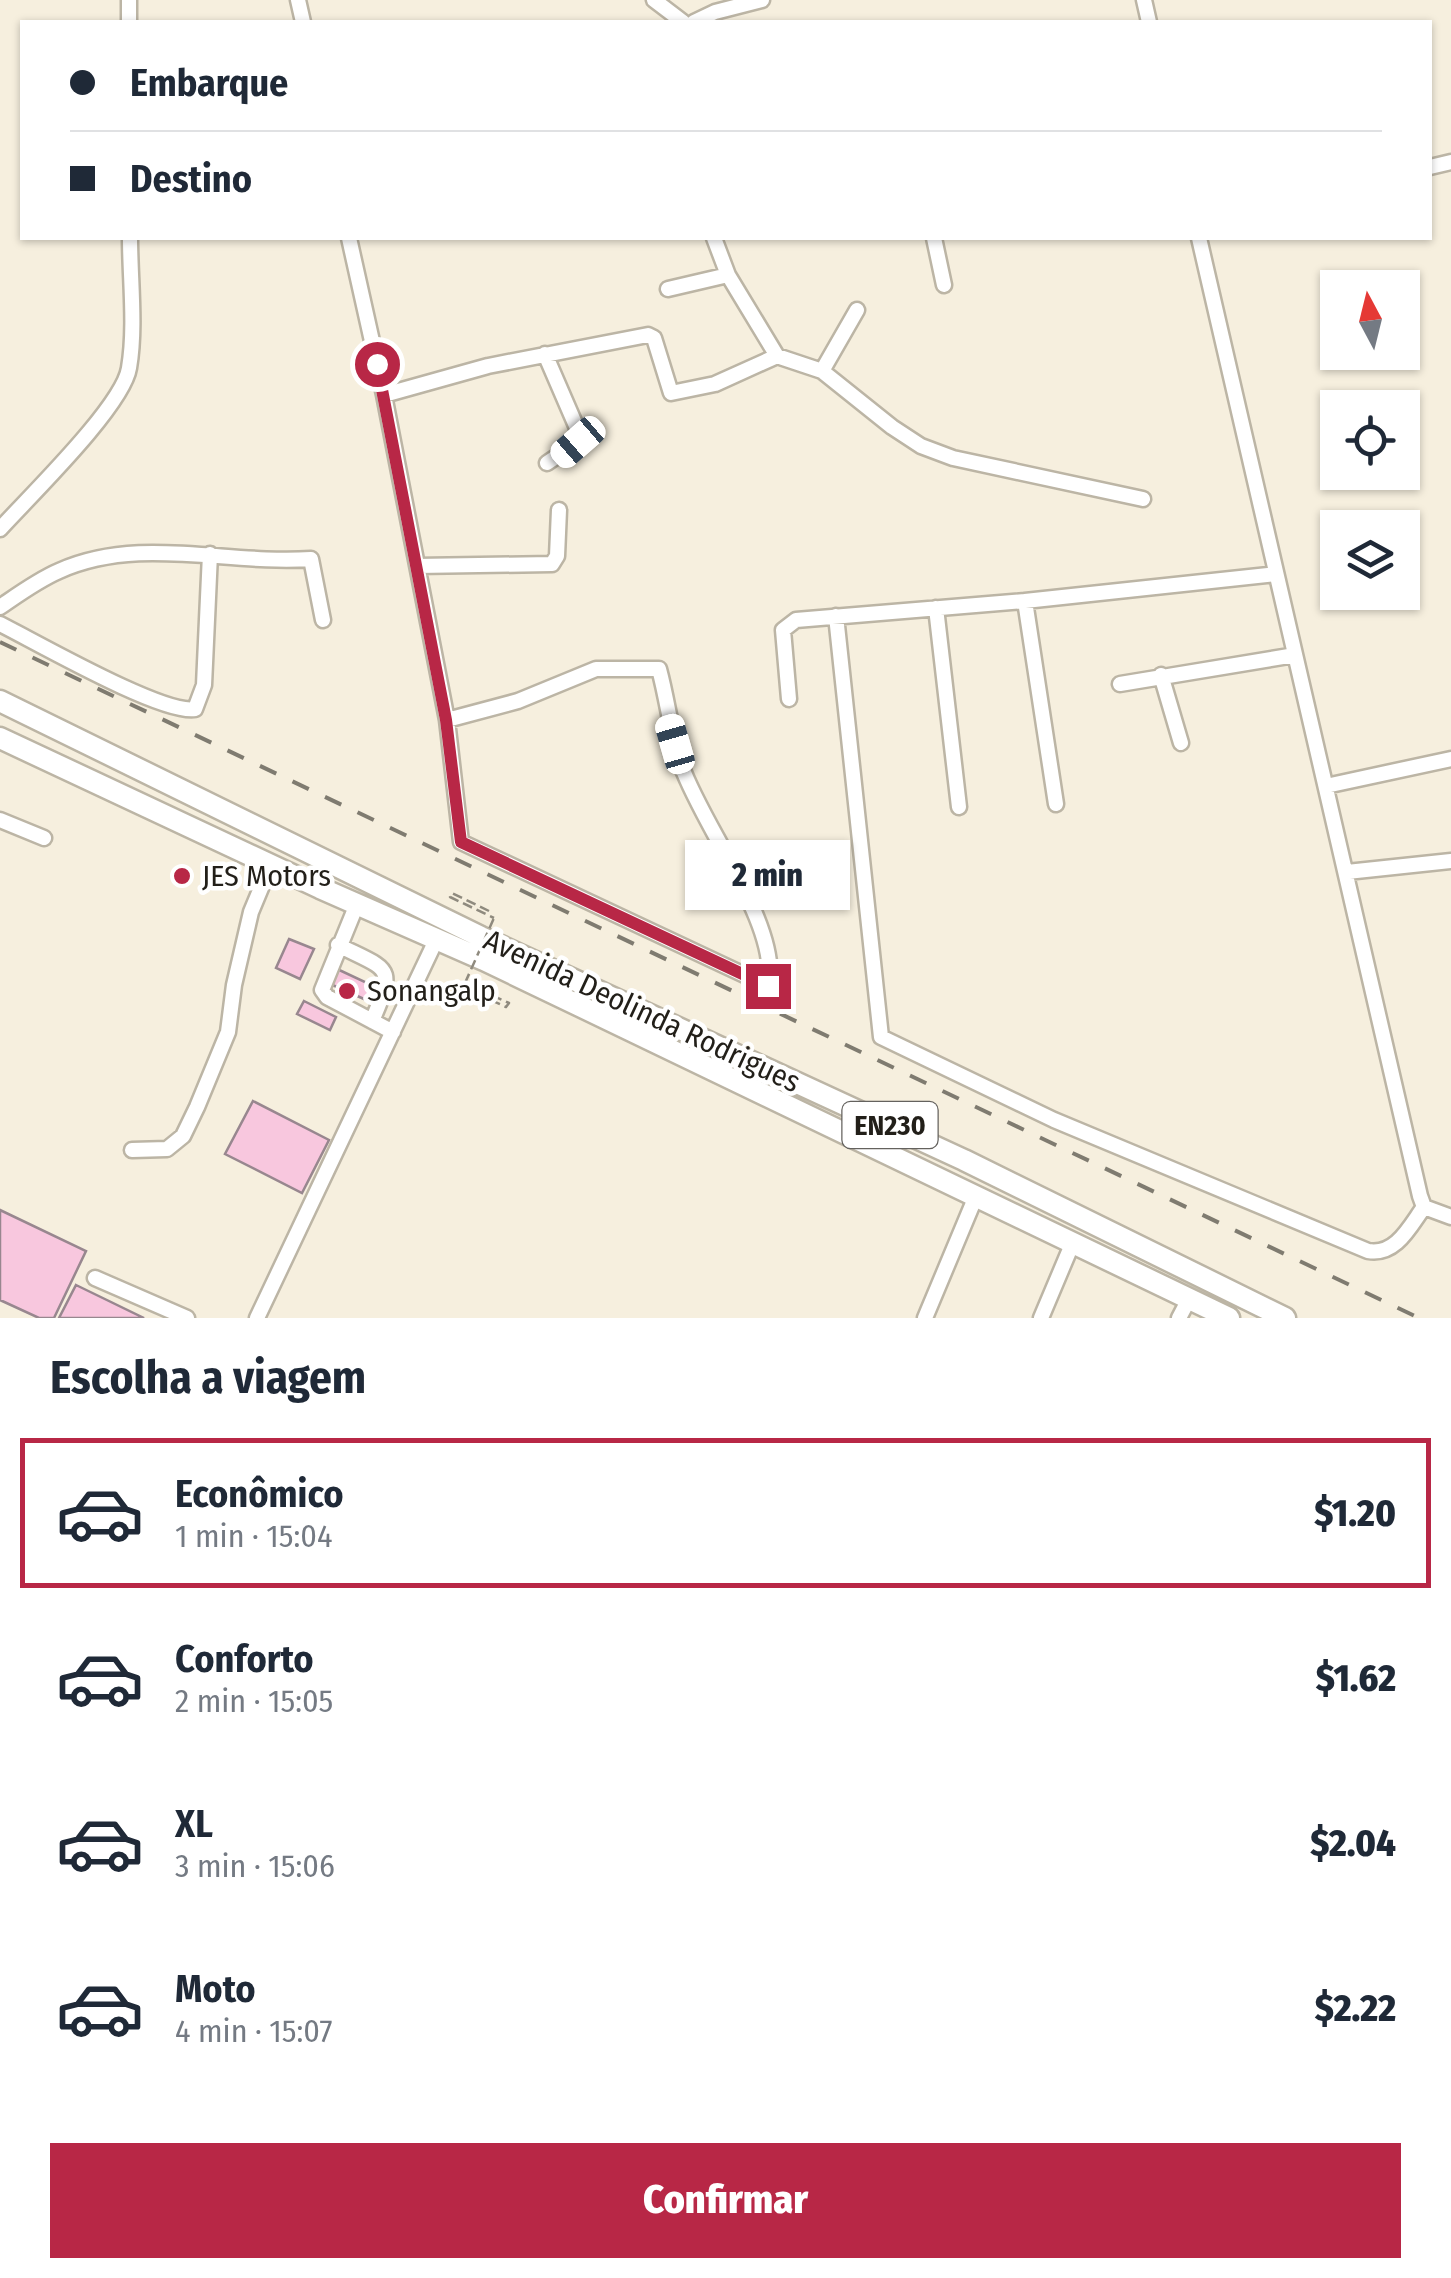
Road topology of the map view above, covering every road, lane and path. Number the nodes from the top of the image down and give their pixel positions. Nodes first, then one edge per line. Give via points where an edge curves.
1 (654, 0) edge
2 (762, 0) edge
3 (728, 4) edge
4 (680, 20) edge
5 (698, 20) edge
6 (130, 240) edge
7 (349, 240) edge
8 (715, 240) edge
9 (934, 240) edge
10 (1199, 240) edge
11 (728, 276) junction
12 (944, 285) dead end
13 (668, 289) dead end
14 (857, 310) dead end
15 (545, 354) junction
16 (776, 356) junction
17 (822, 372) junction
18 (384, 395) junction
19 (547, 463) dead end
20 (1143, 498) dead end
21 (559, 510) dead end
22 (0, 529) edge
23 (210, 554) junction
24 (417, 566) junction
25 (1276, 574) junction
26 (1025, 601) junction
27 (0, 607) edge
28 (936, 608) junction
29 (836, 616) junction
30 (323, 620) dead end
31 (0, 624) edge
32 (1295, 655) junction
33 (1161, 675) junction
34 (1120, 684) dead end
35 (789, 699) dead end
36 (0, 701) edge
37 (446, 720) junction
38 (0, 738) edge
39 (1181, 743) dead end
40 (1451, 759) edge
41 (1326, 786) junction
42 (1056, 804) dead end
43 (959, 806) dead end
44 (0, 820) edge
45 (44, 838) dead end
46 (1451, 861) edge
47 (271, 864) junction
48 (1347, 872) junction
49 (356, 904) junction
50 (489, 911) dead end
51 (438, 938) junction
52 (338, 945) junction
53 (469, 990) dead end
54 (372, 1021) junction
55 (393, 1032) junction
56 (132, 1150) dead end
57 (976, 1196) junction
58 (1424, 1207) junction
59 (1451, 1217) edge
60 (1073, 1242) junction
61 (95, 1278) dead end
62 (1190, 1297) junction
63 (186, 1318) edge
64 (257, 1318) edge
65 (925, 1318) edge
66 (1040, 1318) edge
67 (1179, 1318) edge
68 (1229, 1318) edge
69 (1285, 1318) edge

1 - 4 street
2 - 3 street
3 - 5 street
6 - 22 street via 124,383
7 - 18 street
8 - 11 street
9 - 12 street
10 - 25 street
11 - 13 street
11 - 16 street
14 - 17 street
15 - 16 street via 648,336 668,391 676,394
15 - 18 street
15 - 19 street via 580,435
16 - 17 street
17 - 20 street via 920,446
18 - 24 street
21 - 24 street via 552,564
23 - 27 street via 86,561
23 - 30 street via 311,559
23 - 31 street via 204,685 195,709 143,694
24 - 37 street
25 - 26 street
25 - 32 street
26 - 28 street
26 - 42 street
28 - 29 street
28 - 43 street
29 - 35 street via 796,620 783,630
29 - 58 street via 881,1036 1054,1120 1368,1251 1394,1246
32 - 33 street
32 - 41 street
33 - 34 street
33 - 39 street
36 - 69 highway, Avenida Deolinda Rodrigues / EN230
37 - 37 street via 596,670 659,670 681,766 770,954 768,986 461,842
38 - 47 highway, Avenida Deolinda Rodrigues / EN230
40 - 41 street
41 - 48 street
44 - 45 street
46 - 48 street
47 - 49 highway, Avenida Deolinda Rodrigues / EN230
47 - 56 street via 243,945 228,1032 183,1136 168,1148
48 - 58 street
49 - 51 highway, Avenida Deolinda Rodrigues / EN230
49 - 52 street
50 - 53 path, bridge via 450,897 494,918 465,983 508,1002 506,1007
51 - 55 street
51 - 57 highway, Avenida Deolinda Rodrigues / EN230
52 - 54 street via 381,966 387,976
52 - 54 street via 322,990
54 - 55 street
55 - 64 street
57 - 60 highway, Avenida Deolinda Rodrigues / EN230
57 - 65 street
58 - 59 street
60 - 62 highway, Avenida Deolinda Rodrigues / EN230
60 - 66 street
61 - 63 street
62 - 67 street
62 - 68 highway, Avenida Deolinda Rodrigues / EN230

